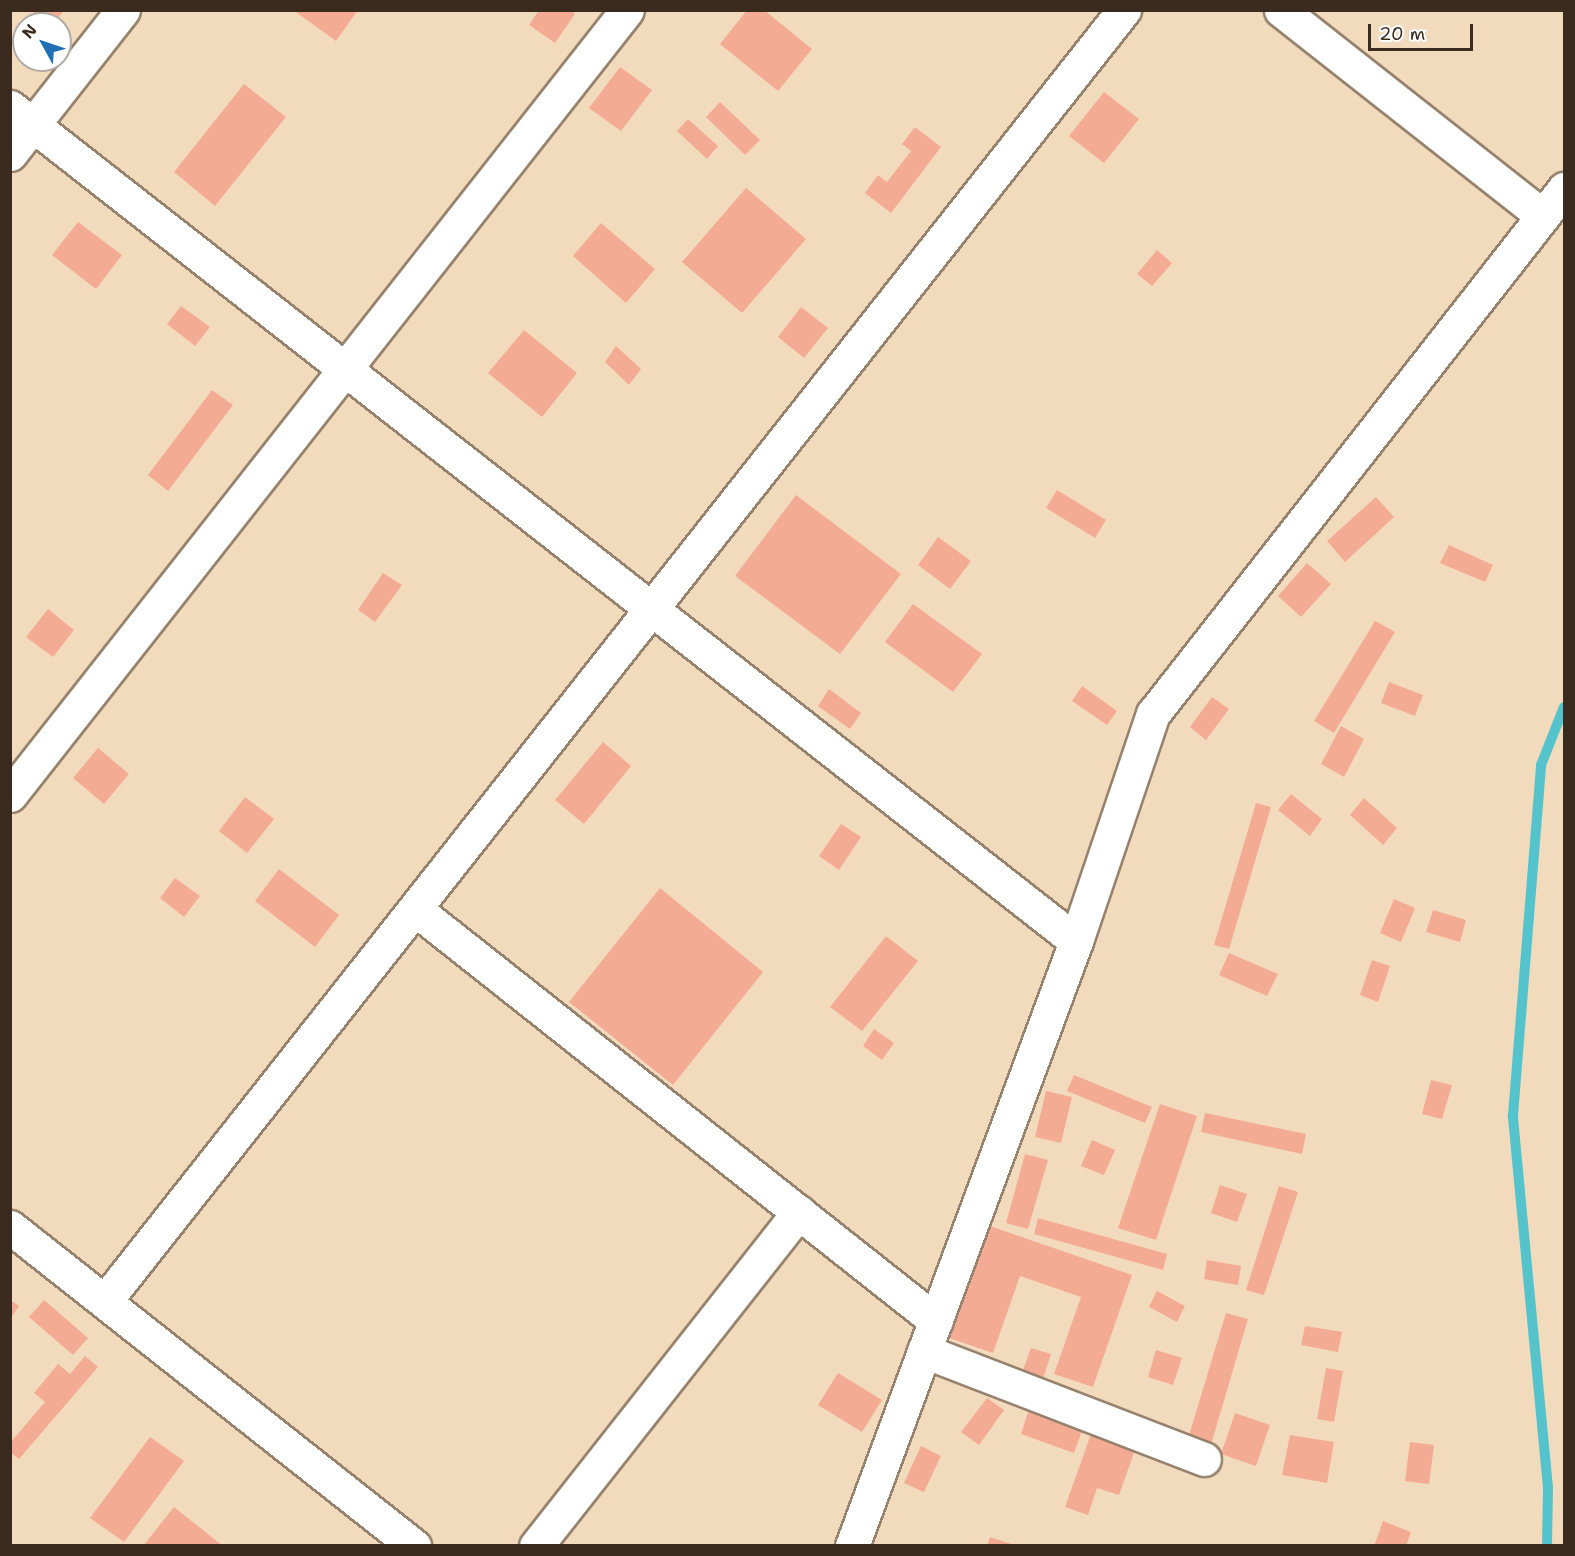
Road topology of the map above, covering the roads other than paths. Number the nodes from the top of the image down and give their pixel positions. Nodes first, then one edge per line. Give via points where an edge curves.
1 (123, 10) edge
2 (627, 10) edge
3 (1124, 10) edge
4 (1281, 10) edge
5 (22, 116) edge
6 (10, 154) edge
7 (1564, 189) edge
8 (1543, 216) junction
9 (345, 369) junction
10 (651, 609) junction
11 (10, 795) edge
12 (415, 909) junction
13 (1076, 941) junction
14 (798, 1212) junction
15 (10, 1227) edge
16 (105, 1302) junction
17 (936, 1321) junction
18 (924, 1351) junction
19 (1204, 1459) dead end
20 (414, 1545) edge
21 (536, 1545) edge
22 (852, 1545) edge

1 - 5 street
2 - 9 street
3 - 10 street
4 - 8 street
5 - 6 street
5 - 9 street
7 - 8 street
8 - 13 street via 1153,714
9 - 10 street
9 - 11 street
10 - 12 street
10 - 13 street
12 - 14 street
12 - 16 street
13 - 17 street
14 - 17 street
14 - 21 street
15 - 16 street
16 - 20 street
17 - 18 street
18 - 19 street
18 - 22 street

